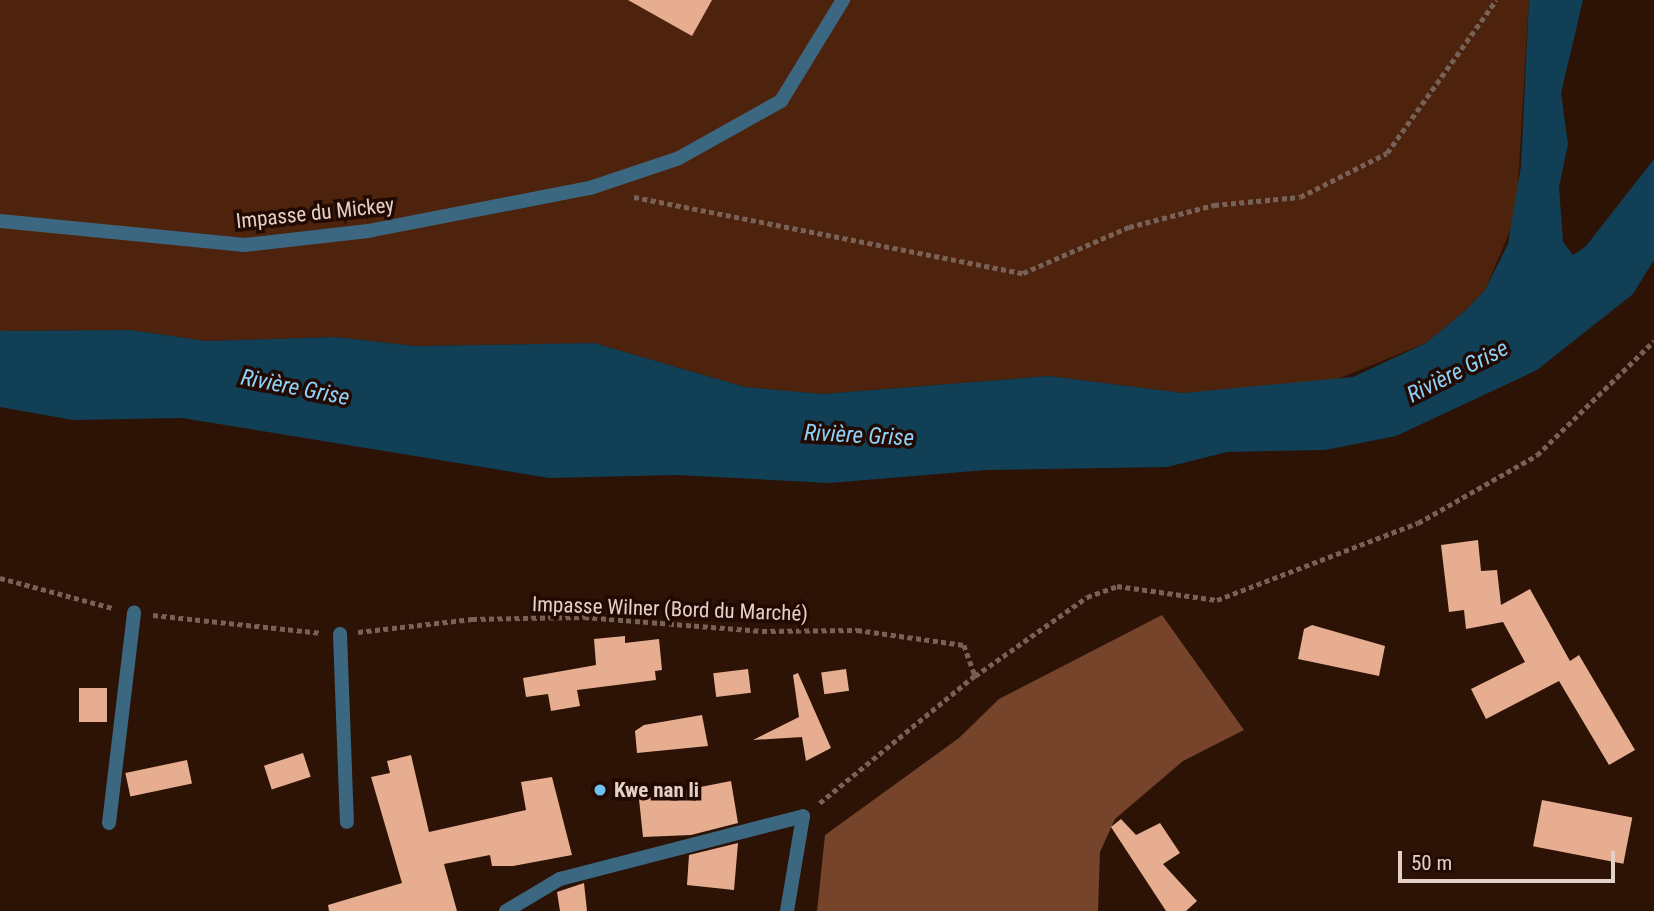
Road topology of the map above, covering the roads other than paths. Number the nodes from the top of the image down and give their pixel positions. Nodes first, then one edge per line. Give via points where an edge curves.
1 (843, 0) edge
2 (0, 221) edge
3 (134, 611) road end
4 (340, 635) road end
5 (109, 822) dead end
6 (347, 822) dead end
7 (506, 911) edge
8 (787, 911) edge

1 - 2 street, Impasse du Mickey via 781,101 679,158 590,188 368,231 245,245
3 - 5 street
4 - 6 street
7 - 8 street via 560,879 803,816

